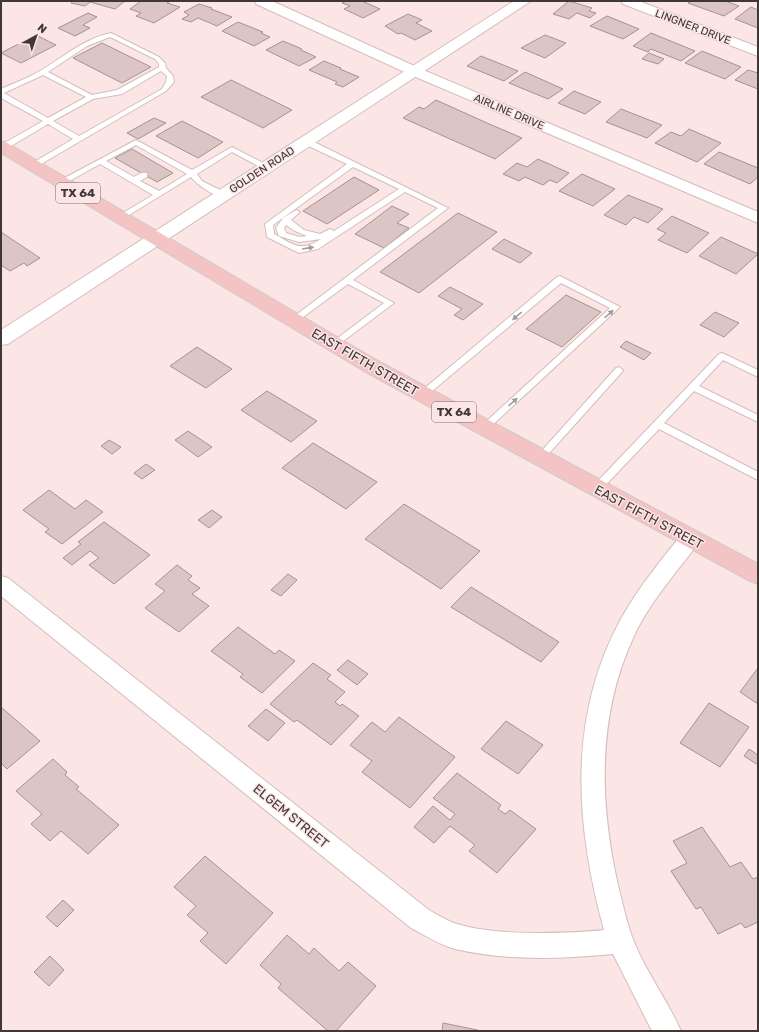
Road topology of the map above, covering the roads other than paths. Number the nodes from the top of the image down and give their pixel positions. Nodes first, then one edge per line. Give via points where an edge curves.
1 (261, 1) edge
2 (524, 1) edge
3 (628, 1) edge
4 (758, 52) edge
5 (162, 68) junction
6 (43, 72) junction
7 (416, 72) junction
8 (1, 92) edge
9 (1, 95) edge
10 (92, 97) junction
11 (48, 122) junction
12 (79, 139) junction
13 (307, 142) junction
14 (2, 146) edge
15 (152, 151) junction
16 (144, 156) dead end
17 (168, 160) junction
18 (100, 161) junction
19 (352, 164) junction
20 (33, 165) junction
21 (160, 165) dead end
22 (128, 166) dead end
23 (267, 167) junction
24 (118, 172) junction
25 (193, 174) junction
26 (144, 175) dead end
27 (332, 179) junction
28 (134, 181) junction
29 (60, 182) junction
30 (404, 189) junction
31 (158, 194) junction
32 (223, 195) junction
33 (395, 195) junction
34 (121, 218) junction
35 (758, 218) edge
36 (286, 220) junction
37 (321, 237) junction
38 (155, 239) junction
39 (347, 280) junction
40 (292, 321) junction
41 (1, 339) edge
42 (334, 345) junction
43 (619, 370) dead end
44 (758, 374) edge
45 (693, 387) junction
46 (422, 395) junction
47 (758, 419) edge
48 (658, 424) junction
49 (484, 428) junction
50 (540, 458) junction
51 (758, 476) edge
52 (596, 489) junction
53 (690, 539) junction
54 (758, 575) edge
55 (1, 584) edge
56 (620, 942) junction
57 (667, 1031) edge

1 - 7 street, AIRLINE DRIVE
2 - 7 street, GOLDEN ROAD
3 - 4 street, LINGNER DRIVE
5 - 6 lane via 163,64 157,58 111,35 96,39
5 - 10 lane via 119,92
5 - 12 lane via 170,76 170,82 164,90
6 - 8 lane
6 - 10 lane
7 - 13 street, GOLDEN ROAD
7 - 35 street, AIRLINE DRIVE
9 - 11 lane
10 - 11 lane
11 - 12 lane
11 - 14 lane
12 - 20 lane
13 - 19 lane
13 - 23 street, GOLDEN ROAD
14 - 20 main road, EAST FIFTH STREET / TX 64
15 - 16 lane
15 - 17 lane
15 - 18 lane via 136,142
17 - 21 lane
17 - 25 lane
18 - 24 lane
18 - 29 lane
19 - 27 lane
19 - 30 lane
20 - 29 main road, EAST FIFTH STREET / TX 64
22 - 24 lane
23 - 25 lane via 232,149
23 - 32 street, GOLDEN ROAD
24 - 28 lane
25 - 31 lane
25 - 32 lane via 199,183
26 - 28 lane
27 -> 33 lane via 269,224 270,235 299,250 315,247
27 - 36 lane via 325,190
28 - 31 lane
29 - 34 main road, EAST FIFTH STREET / TX 64
30 - 33 lane
30 - 39 lane via 444,208
31 - 34 lane
32 - 38 street, GOLDEN ROAD
33 - 37 lane via 378,198
34 - 38 main road, EAST FIFTH STREET / TX 64
36 - 37 lane via 300,231
36 - 37 lane via 280,228 282,234 289,238 299,240
38 - 40 main road, EAST FIFTH STREET / TX 64
38 - 41 street, GOLDEN ROAD
39 - 40 lane
39 - 42 lane via 390,303
40 - 42 main road, EAST FIFTH STREET / TX 64
42 - 46 main road, EAST FIFTH STREET / TX 64
43 - 50 lane
44 - 45 lane via 722,356
45 - 47 lane
45 - 48 lane
46 - 49 main road, EAST FIFTH STREET / TX 64
49 -> 46 lane via 616,307 560,279
48 - 51 lane
48 - 52 lane
49 - 50 main road, EAST FIFTH STREET / TX 64
50 - 52 main road, EAST FIFTH STREET / TX 64
52 - 53 main road, EAST FIFTH STREET / TX 64
53 - 54 main road, EAST FIFTH STREET / TX 64
53 - 56 street via 648,594 626,631 613,659 597,714 592,746 595,819 604,876
55 - 56 street, ELGEM STREET via 420,919 454,936 499,944 578,945
56 - 57 street

